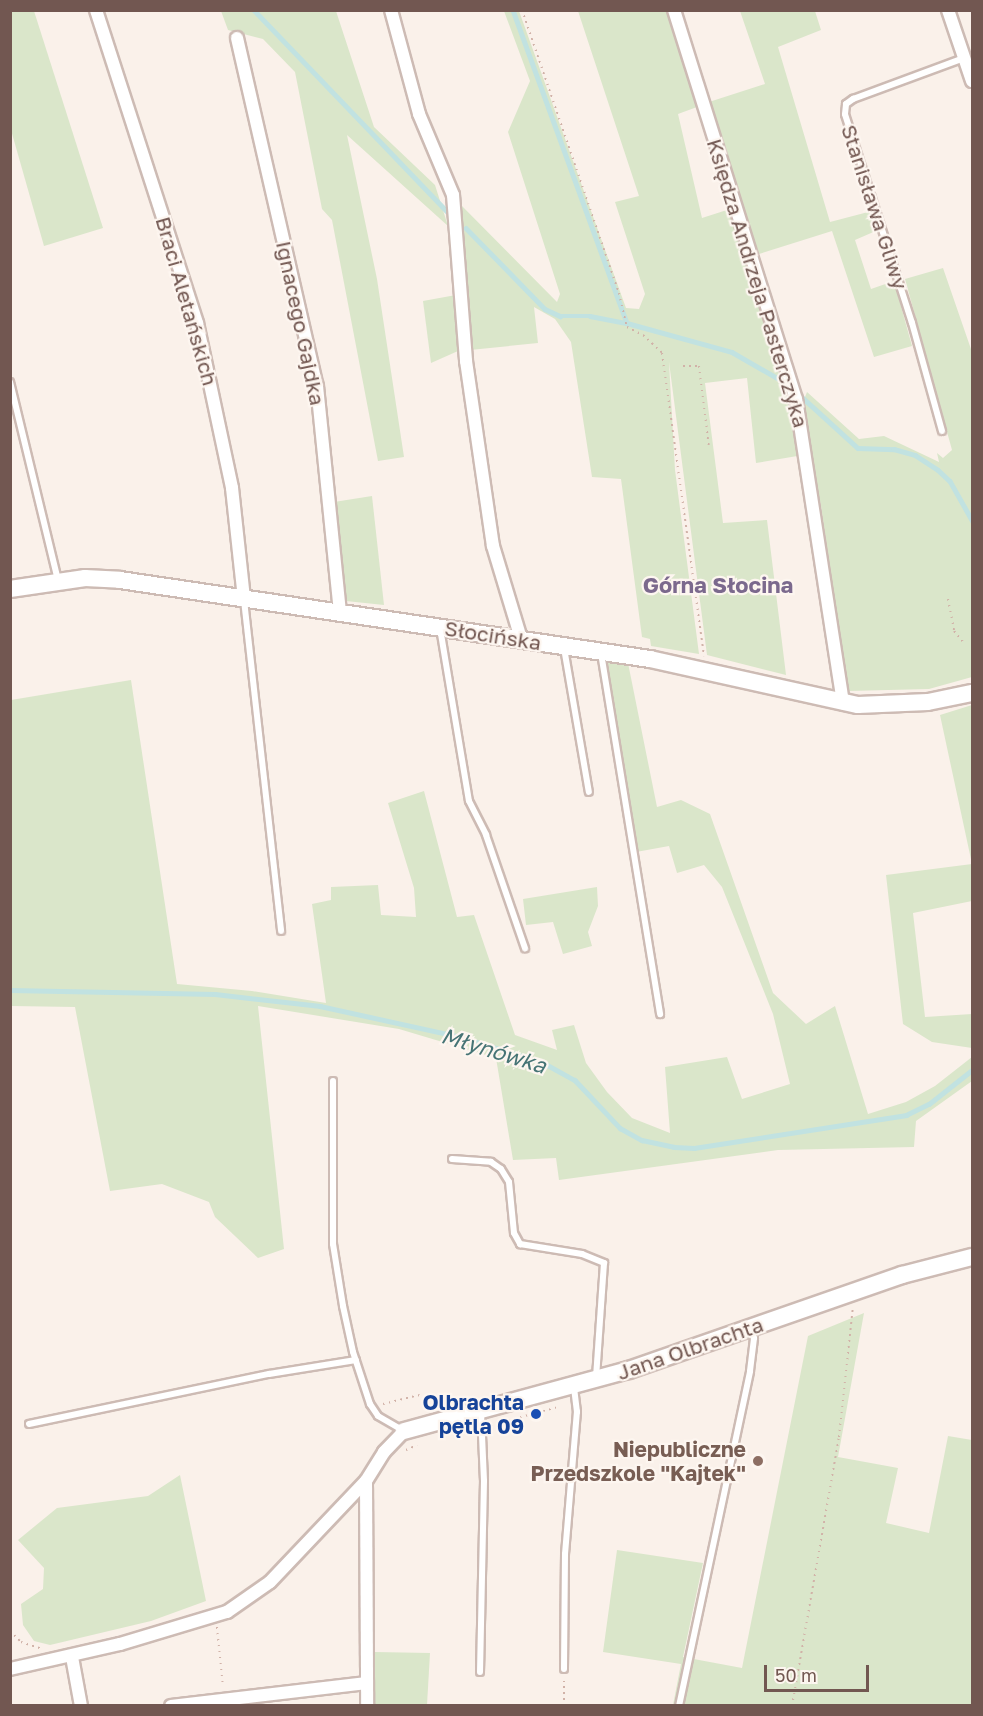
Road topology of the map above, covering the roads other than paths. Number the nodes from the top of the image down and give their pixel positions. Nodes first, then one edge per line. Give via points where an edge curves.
1 (96, 10) edge
2 (391, 10) edge
3 (674, 10) edge
4 (948, 10) edge
5 (237, 38) dead end
6 (964, 58) junction
7 (972, 81) edge
8 (10, 382) edge
9 (942, 431) dead end
10 (58, 580) junction
11 (10, 588) edge
12 (244, 598) junction
13 (340, 613) junction
14 (440, 627) junction
15 (521, 639) junction
16 (563, 646) junction
17 (601, 652) junction
18 (972, 693) edge
19 (843, 703) junction
20 (589, 792) dead end
21 (281, 931) dead end
22 (525, 948) dead end
23 (660, 1014) dead end
24 (333, 1081) dead end
25 (452, 1159) dead end
26 (972, 1257) edge
27 (750, 1328) junction
28 (356, 1360) junction
29 (595, 1380) junction
30 (574, 1386) junction
31 (481, 1413) junction
32 (29, 1424) dead end
33 (404, 1431) junction
34 (366, 1481) junction
35 (72, 1657) junction
36 (10, 1669) edge
37 (564, 1669) road end
38 (480, 1672) dead end
39 (367, 1683) junction
40 (81, 1706) edge
41 (171, 1706) edge
42 (367, 1706) edge
43 (679, 1706) edge

1 - 12 street, Braci Aletańskich via 196,323 232,488
2 - 15 street via 419,114 453,195 465,361 493,546
3 - 19 street, Księdza Andrzeja Pasterczyka via 796,399
4 - 6 street
5 - 13 street, Ignacego Gajdka via 317,386
6 - 7 street
6 - 9 lane, Stanisława Gliwy via 853,99 846,104 845,114
8 - 10 lane
10 - 11 street, Słocińska
10 - 12 street, Słocińska via 120,580
12 - 13 street, Słocińska
12 - 21 lane
13 - 14 street, Słocińska
14 - 15 street, Słocińska
14 - 22 lane via 469,801 486,835
15 - 16 street, Słocińska
16 - 17 street, Słocińska
16 - 20 lane
17 - 19 street, Słocińska via 705,669
17 - 23 lane
18 - 19 street, Słocińska via 897,705
24 - 28 lane via 333,1244
25 - 29 lane via 491,1162 501,1169 509,1182 513,1233 520,1244 590,1255 604,1263
26 - 27 street, Jana Olbrachta
27 - 29 street, Jana Olbrachta
27 - 43 lane via 754,1338 750,1371
28 - 32 lane
28 - 33 lane via 378,1416
29 - 30 street, Jana Olbrachta
30 - 31 street, Jana Olbrachta
30 - 37 lane via 577,1412 566,1554
31 - 33 street, Jana Olbrachta
31 - 38 lane via 484,1481
33 - 34 street via 384,1452
34 - 35 street via 270,1582 216,1618
34 - 39 street
35 - 36 street
35 - 40 street
39 - 41 street
39 - 42 street

